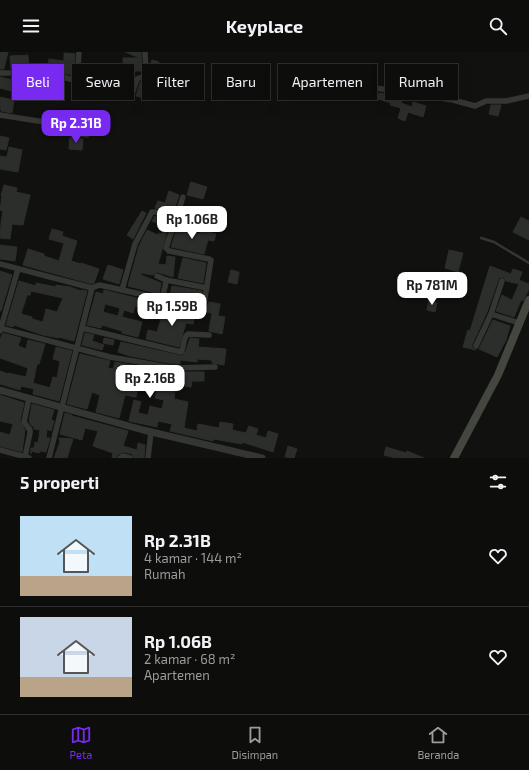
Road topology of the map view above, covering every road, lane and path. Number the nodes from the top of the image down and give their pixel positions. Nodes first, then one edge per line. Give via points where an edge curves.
1 (79, 52) edge
2 (145, 52) edge
3 (78, 64) edge
4 (0, 73) edge
5 (72, 80) edge
6 (134, 88) edge
7 (377, 88) edge
8 (529, 96) edge
9 (0, 115) edge
10 (87, 135) dead end
11 (183, 197) dead end
12 (176, 219) junction
13 (481, 238) dead end
14 (529, 263) edge
15 (0, 264) edge
16 (18, 269) junction
17 (157, 276) dead end
18 (166, 280) junction
19 (502, 281) dead end
20 (92, 288) junction
21 (207, 288) junction
22 (122, 290) junction
23 (162, 298) junction
24 (529, 300) edge
25 (491, 314) junction
26 (519, 323) junction
27 (82, 328) junction
28 (0, 329) edge
29 (209, 335) dead end
30 (476, 346) dead end
31 (77, 348) junction
32 (214, 367) dead end
33 (0, 390) edge
34 (29, 398) junction
35 (62, 407) junction
36 (151, 432) junction
37 (0, 450) edge
38 (27, 457) edge
39 (49, 458) edge
40 (120, 458) edge
41 (130, 458) edge
42 (148, 458) edge
43 (262, 458) edge
44 (454, 458) edge

1 - 3 street
2 - 6 street via 146,74 137,79
4 - 5 street via 49,75
7 - 8 street via 475,106 486,101 506,101
9 - 10 street via 57,124 67,132
11 - 12 street
12 - 21 street via 167,249 210,260
12 - 22 street via 152,212 135,244
13 - 14 lane via 494,242
15 - 16 street
16 - 20 street
16 - 28 street
17 - 18 street
18 - 21 street
18 - 23 street
19 - 25 street
20 - 22 street via 99,285
20 - 27 street
21 - 23 street via 201,308
22 - 23 street
24 - 26 main road
25 - 26 street
25 - 30 street
26 - 44 main road via 498,375
27 - 29 street via 181,352 184,337 188,334
27 - 31 street
28 - 31 street
31 - 32 street via 173,368
31 - 35 street
33 - 34 street
34 - 35 street
34 - 38 street via 24,422 30,430
35 - 36 street
35 - 39 street
36 - 42 street
36 - 43 street
37 - 38 street
40 - 41 street

